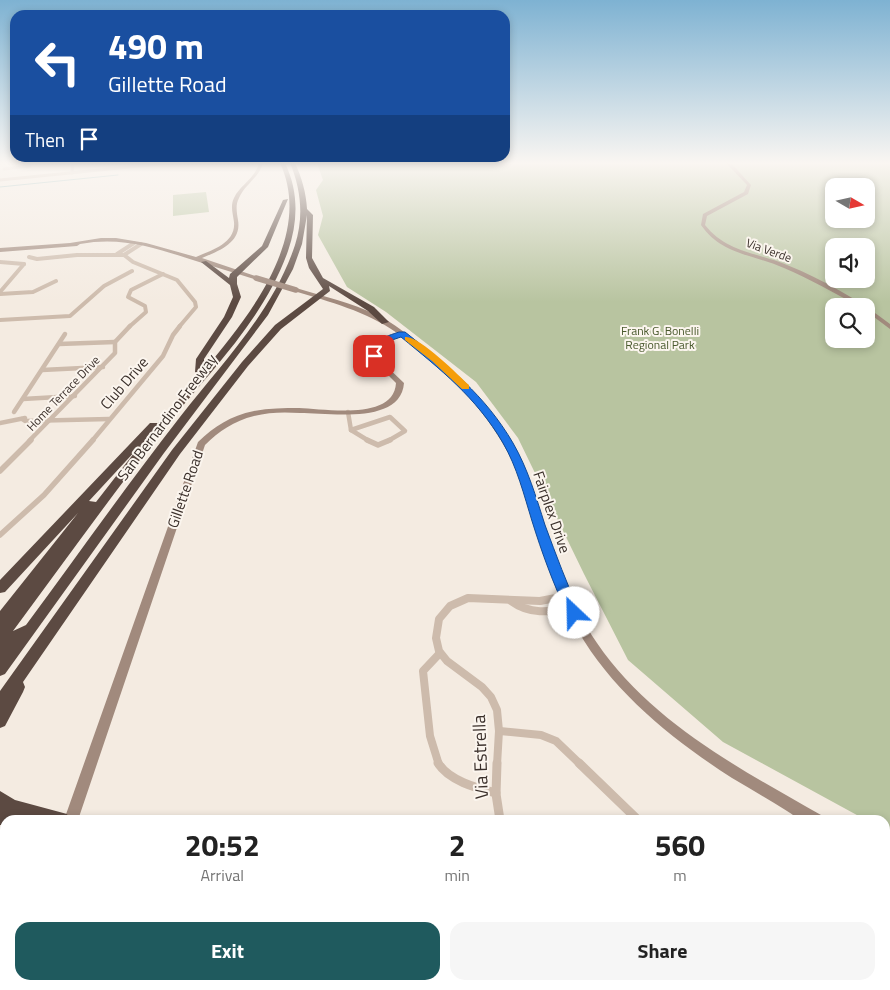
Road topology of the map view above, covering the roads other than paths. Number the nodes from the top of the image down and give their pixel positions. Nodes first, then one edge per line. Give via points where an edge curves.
1 (234, 209) edge
2 (282, 209) edge
3 (286, 209) edge
4 (292, 209) edge
5 (298, 209) edge
6 (716, 209) edge
7 (304, 210) joint
8 (137, 244) junction
9 (221, 247) junction
10 (0, 250) edge
11 (116, 255) junction
12 (124, 255) junction
13 (29, 257) dead end
14 (200, 260) junction
15 (0, 262) edge
16 (215, 265) junction
17 (132, 271) dead end
18 (238, 272) junction
19 (163, 274) junction
20 (317, 274) junction
21 (56, 281) dead end
22 (233, 284) junction
23 (296, 290) joint
24 (0, 293) edge
25 (317, 297) junction
26 (847, 298) edge
27 (875, 315) edge
28 (0, 320) edge
29 (385, 322) junction
30 (890, 327) edge
31 (65, 334) dead end
32 (402, 334) junction
33 (115, 342) junction
34 (59, 344) junction
35 (243, 344) junction
36 (103, 367) junction
37 (42, 370) junction
38 (199, 372) junction
39 (209, 387) junction
40 (75, 396) junction
41 (23, 398) junction
42 (14, 412) dead end
43 (348, 412) junction
44 (53, 419) junction
45 (110, 419) junction
46 (0, 423) edge
47 (155, 424) junction
48 (351, 430) junction
49 (176, 452) junction
50 (0, 471) edge
51 (0, 536) edge
52 (0, 588) edge
53 (566, 596) junction
54 (511, 601) junction
55 (536, 602) junction
56 (571, 608) junction
57 (536, 612) junction
58 (0, 621) edge
59 (36, 621) junction
60 (46, 637) junction
61 (0, 638) edge
62 (0, 652) edge
63 (440, 653) junction
64 (0, 670) edge
65 (0, 702) edge
66 (0, 721) edge
67 (500, 731) junction
68 (496, 794) junction
69 (0, 799) edge
70 (40, 815) edge
71 (73, 815) edge
72 (499, 815) edge
73 (633, 815) edge
74 (807, 815) edge

1 - 9 main road via 237,234
2 - 18 highway via 265,247
3 - 38 highway, San Bernardino Freeway via 282,241 266,280
4 - 61 highway via 291,224 280,263 263,295 235,336 108,494
5 - 39 highway via 293,243 282,270 250,325 210,378
6 - 26 main road, Via Verde via 705,215 703,225 709,235 740,252 784,266
7 - 20 highway via 310,215 309,258
7 - 35 highway, San Bernardino Freeway via 299,244 288,271 271,304
8 - 10 main road, Fairplex Drive via 72,244
8 - 11 street
8 - 12 street
8 - 14 main road, Fairplex Drive
9 - 14 main road
9 - 16 main road via 212,257
11 - 12 street, Club Drive
11 - 13 street, Club Drive
12 - 19 street, Club Drive
14 - 16 main road, Fairplex Drive
14 - 22 highway
15 - 24 street via 24,264
16 - 18 main road, Fairplex Drive
17 - 28 street via 104,286 73,315
18 - 22 highway via 232,279
18 - 23 main road, Fairplex Drive, bridge
19 - 33 street, Home Terrace Drive via 128,294 132,300 146,306 146,312
19 - 45 street, Club Drive via 177,280 195,302 196,308 173,335 163,356
20 - 25 highway via 327,288
20 - 29 highway
21 - 24 street via 33,292
22 - 38 highway via 237,291 236,303 200,359
23 - 25 main road, Fairplex Drive
25 - 29 main road, Fairplex Drive
25 - 49 highway via 265,340
27 - 30 main road, Via Verde
29 - 32 main road, Fairplex Drive
31 - 34 street
32 - 43 main road, Gillette Road via 382,341 373,353 400,383 396,399 371,411
32 - 53 main road, Fairplex Drive via 458,380 479,402 508,444 523,474
33 - 34 street
33 - 36 street, Home Terrace Drive via 115,353
34 - 37 street
35 - 39 highway, San Bernardino Freeway
35 - 49 highway
36 - 37 street
36 - 40 street, Home Terrace Drive
37 - 41 street
38 - 47 highway, San Bernardino Freeway
39 - 59 highway, San Bernardino Freeway
40 - 41 street
40 - 44 street, Home Terrace Drive
41 - 42 street
43 - 48 street
43 - 71 main road, Gillette Road via 249,414 217,427 201,444
44 - 45 street
44 - 46 street
44 - 50 street, Home Terrace Drive
45 - 51 street, Club Drive via 71,465
47 - 52 highway
47 - 58 highway, San Bernardino Freeway
48 - 48 street via 377,446 406,431 390,417
49 - 60 highway
53 - 55 street
53 - 56 main road, Fairplex Drive
54 - 55 street
54 - 57 street via 524,610
54 - 63 street via 480,596 452,604 440,616 438,623 436,640
55 - 57 street
56 - 57 street
56 - 74 main road, Fairplex Drive via 600,654 649,709 717,762
59 - 62 highway
59 - 64 highway, San Bernardino Freeway
60 - 65 highway
60 - 66 highway
63 - 67 street, Via Estrella via 448,664 476,681 489,694 496,708
63 - 68 street via 423,671 432,749 439,766 469,785
67 - 68 street, Via Estrella
67 - 73 street via 541,735 556,741
68 - 72 street, Via Estrella
69 - 70 highway via 11,808

